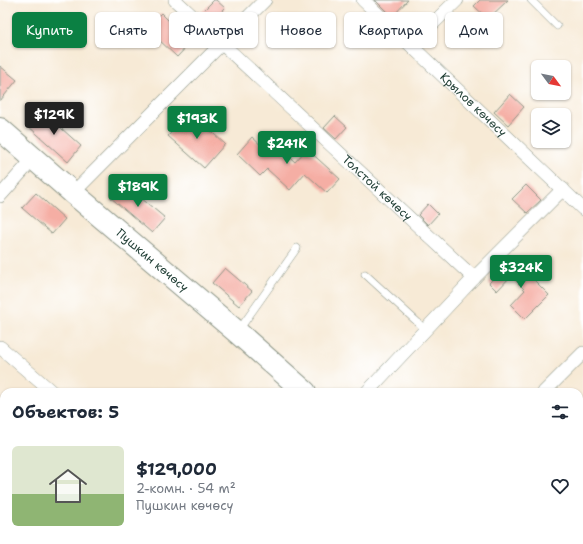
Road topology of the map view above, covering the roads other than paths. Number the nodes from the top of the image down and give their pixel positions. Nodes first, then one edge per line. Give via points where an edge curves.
1 (175, 0) edge
2 (265, 0) edge
3 (363, 0) edge
4 (457, 0) edge
5 (531, 0) edge
6 (188, 12) edge
7 (253, 12) edge
8 (376, 12) edge
9 (437, 20) edge
10 (557, 26) dead end
11 (217, 48) edge
12 (225, 48) edge
13 (414, 48) edge
14 (0, 129) edge
15 (34, 158) junction
16 (563, 189) junction
17 (73, 193) junction
18 (0, 196) edge
19 (583, 209) edge
20 (297, 248) dead end
21 (365, 274) dead end
22 (474, 278) junction
23 (426, 330) junction
24 (237, 332) junction
25 (0, 347) edge
26 (583, 353) edge
27 (47, 388) edge
28 (300, 388) edge
29 (371, 388) edge
30 (548, 388) edge

1 - 6 street, Толстой көчөсү
2 - 7 street
3 - 8 street, Крылов көчөсү
4 - 9 street
5 - 10 lane
11 - 17 street
12 - 22 street, Толстой көчөсү
13 - 16 street, Крылов көчөсү
14 - 15 highway, Пушкин көчөсү
15 - 17 highway, Пушкин көчөсү
15 - 18 street
16 - 19 street, Крылов көчөсү
16 - 22 street
17 - 24 highway, Пушкин көчөсү
20 - 24 lane
21 - 23 lane
22 - 23 street
23 - 29 street
24 - 28 highway, Пушкин көчөсү
25 - 27 street
26 - 30 street

